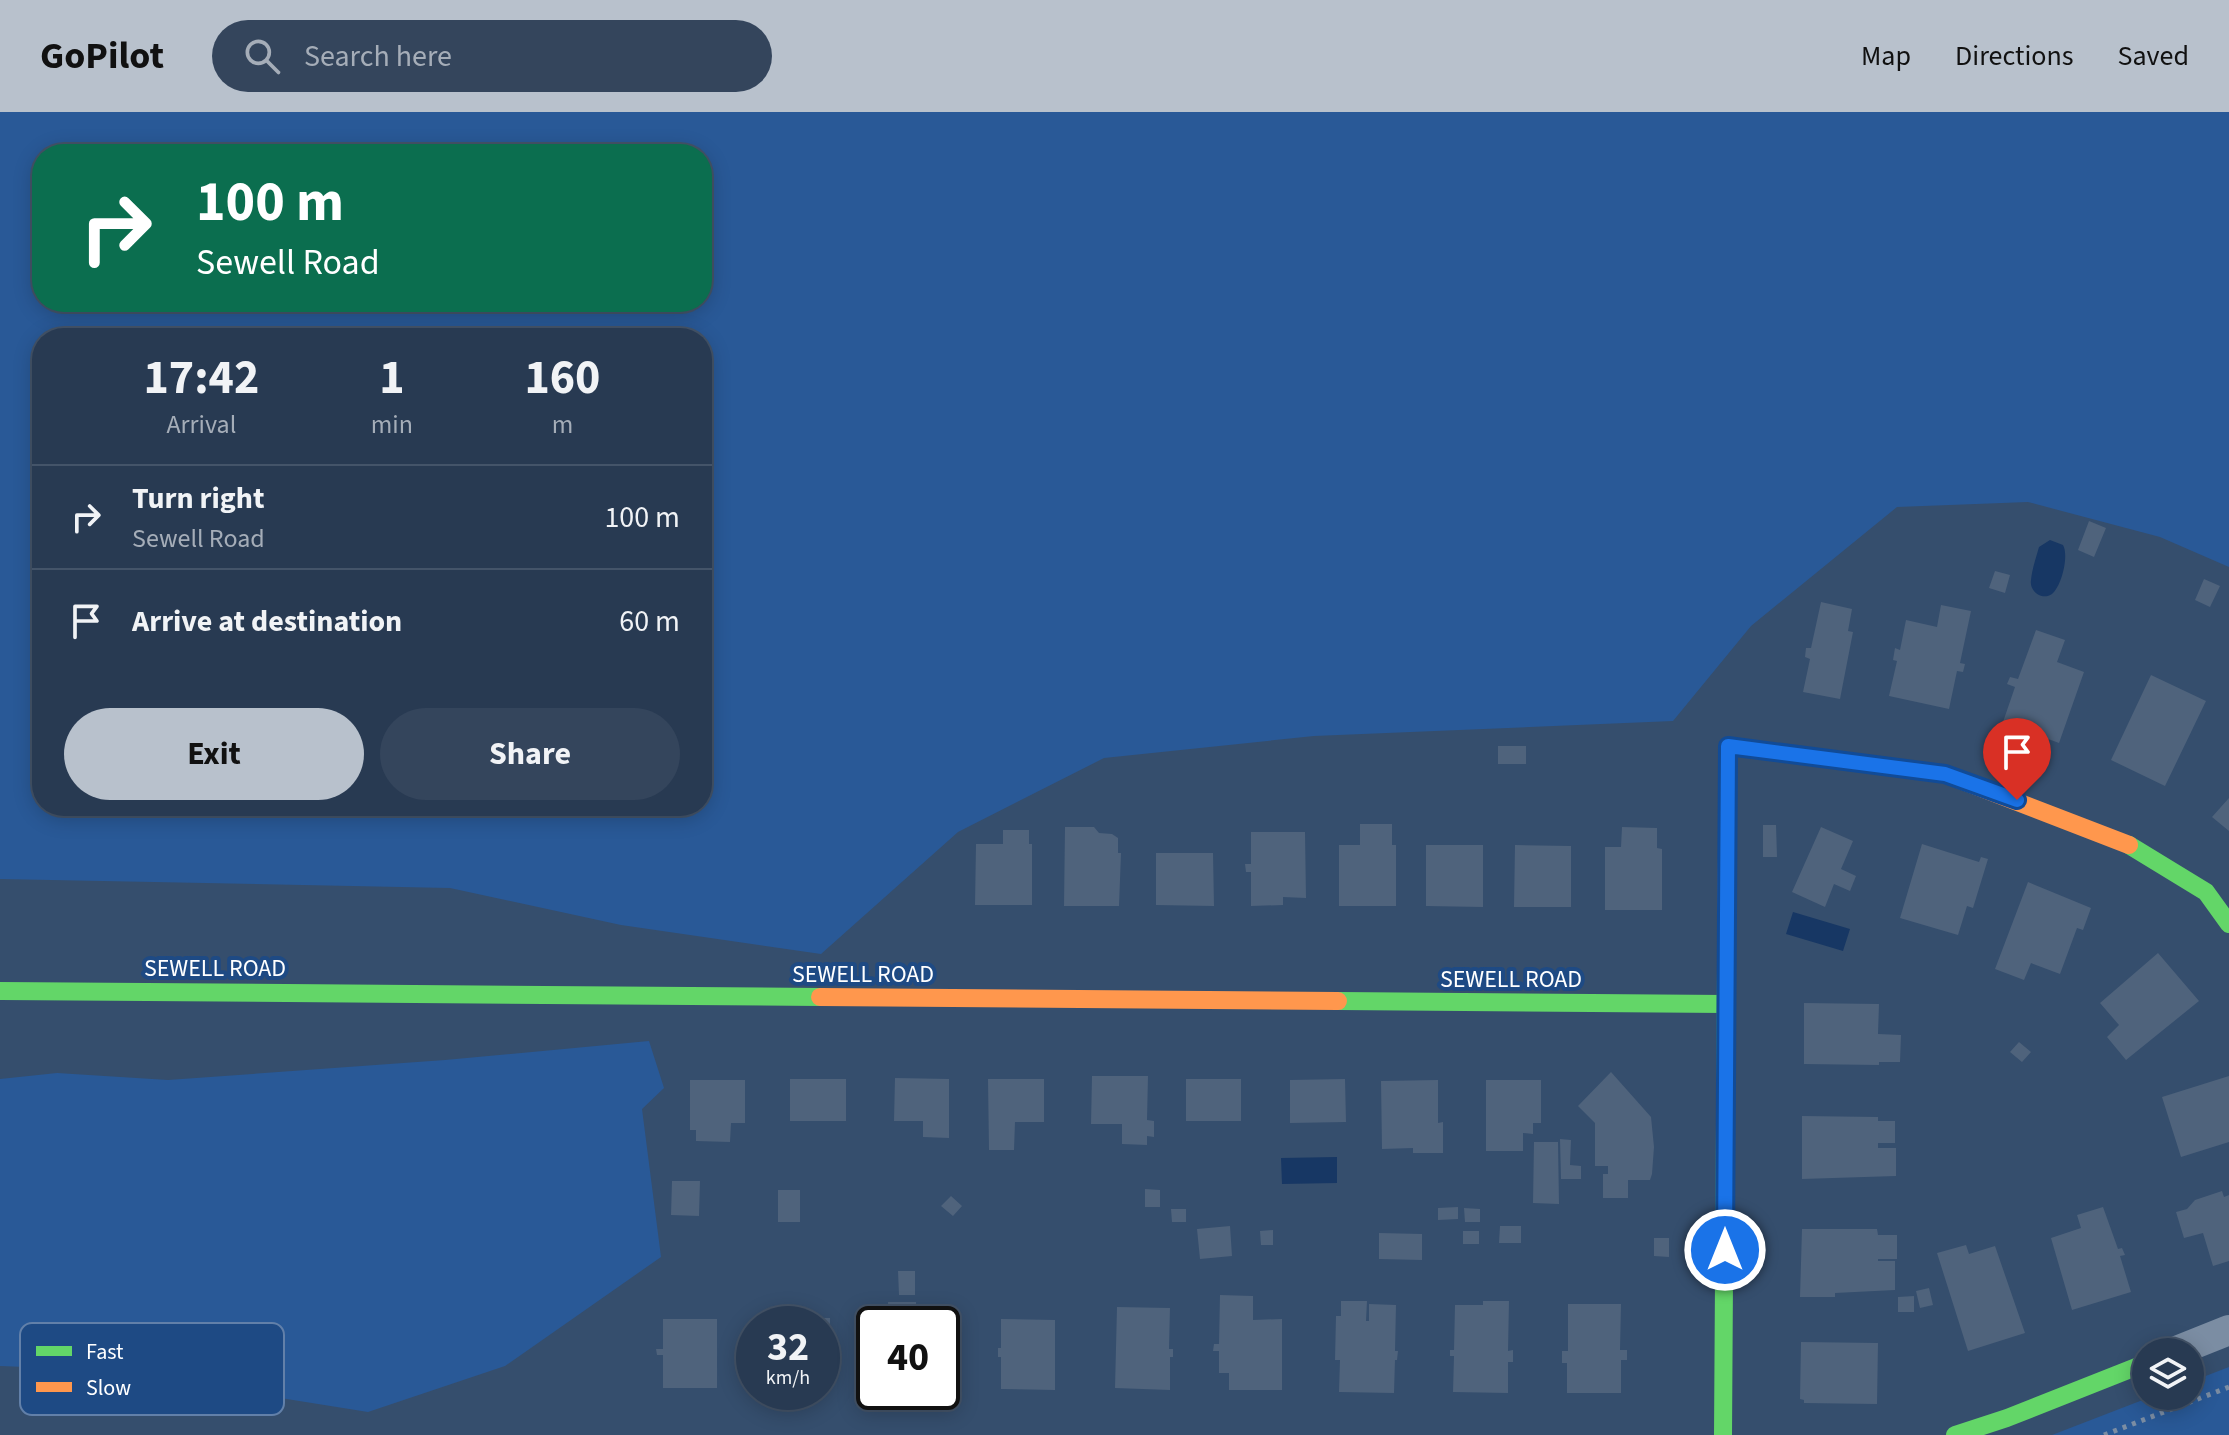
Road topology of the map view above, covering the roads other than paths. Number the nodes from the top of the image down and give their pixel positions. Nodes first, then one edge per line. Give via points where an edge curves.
1 (2229, 924) edge
2 (0, 991) edge
3 (1726, 1004) junction
4 (2229, 1330) edge
5 (2204, 1340) edge
6 (2132, 1369) edge
7 (1723, 1435) edge
8 (1955, 1435) edge

1 - 3 street via 2206,892 2126,843 1945,774 1728,746
2 - 3 street, SEWELL ROAD
3 - 7 street
4 - 5 street
6 - 8 street

